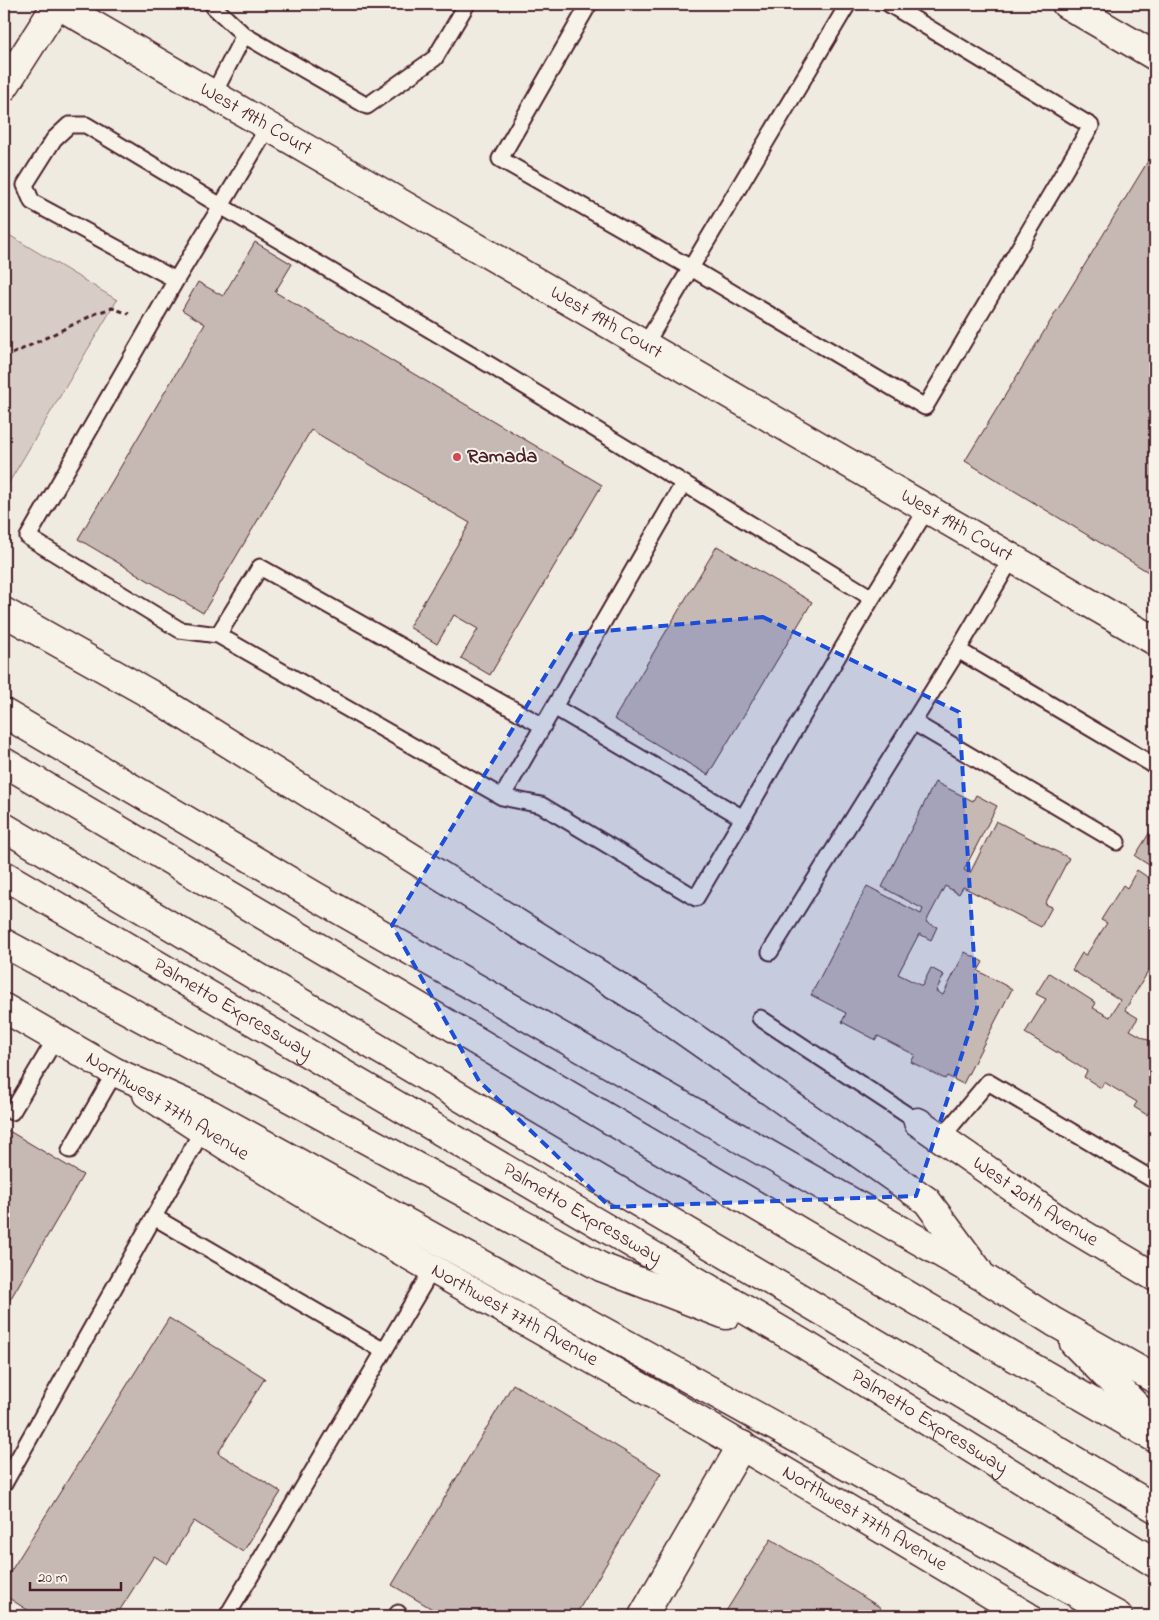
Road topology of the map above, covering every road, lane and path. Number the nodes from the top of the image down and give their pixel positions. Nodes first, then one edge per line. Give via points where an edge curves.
1 (57, 4) edge
2 (213, 4) edge
3 (467, 4) edge
4 (589, 4) edge
5 (848, 4) edge
6 (889, 4) edge
7 (1066, 4) edge
8 (244, 35) junction
9 (1155, 56) edge
10 (4, 87) edge
11 (213, 95) junction
12 (268, 127) junction
13 (222, 206) junction
14 (691, 268) junction
15 (176, 280) junction
16 (112, 308) dead end
17 (645, 345) junction
18 (4, 358) edge
19 (683, 484) junction
20 (927, 509) junction
21 (1012, 558) junction
22 (872, 598) junction
23 (4, 612) edge
24 (218, 635) junction
25 (1155, 641) edge
26 (958, 650) junction
27 (554, 707) junction
28 (4, 713) edge
29 (913, 722) junction
30 (543, 726) junction
31 (4, 762) edge
32 (1155, 766) edge
33 (502, 797) junction
34 (743, 818) junction
35 (4, 828) edge
36 (1117, 842) dead end
37 (4, 875) edge
38 (4, 943) edge
39 (770, 952) dead end
40 (4, 1008) edge
41 (760, 1018) dead end
42 (56, 1038) junction
43 (115, 1072) junction
44 (12, 1112) dead end
45 (918, 1122) joint
46 (202, 1131) junction
47 (942, 1138) junction
48 (70, 1150) dead end
49 (1155, 1181) edge
50 (154, 1217) junction
51 (433, 1268) junction
52 (983, 1277) junction
53 (1155, 1277) edge
54 (1054, 1322) junction
55 (807, 1346) junction
56 (384, 1351) junction
57 (1155, 1379) edge
58 (1155, 1425) edge
59 (1155, 1438) edge
60 (742, 1445) junction
61 (4, 1484) edge
62 (1155, 1508) edge
63 (1155, 1563) edge
64 (227, 1616) edge
65 (643, 1616) edge
66 (1027, 1616) edge
67 (1118, 1616) edge

1 - 10 main road
1 - 11 main road, West 19th Court
2 - 8 lane
3 - 8 lane via 435,58 367,106
4 - 14 lane via 500,160
5 - 14 lane
6 - 14 lane via 1091,126 925,406
7 - 9 main road
8 - 11 lane
11 - 12 main road, West 19th Court
12 - 13 lane
12 - 17 main road, West 19th Court
13 - 15 lane
13 - 15 lane via 86,125 69,125 54,139 25,185 32,202
13 - 19 lane
14 - 17 lane
15 - 24 lane via 28,537 180,630
16 - 18 path
17 - 20 main road, West 19th Court
19 - 22 lane
19 - 27 lane
20 - 21 main road, West 19th Court
20 - 22 lane
21 - 25 main road, West 19th Court
21 - 26 lane
22 - 34 lane
23 - 52 main road via 150,694 643,1002 927,1200
24 - 30 lane via 260,567
24 - 33 lane
26 - 29 lane
26 - 32 lane
27 - 30 lane
27 - 34 lane
28 - 52 main road via 324,901
29 - 36 lane
29 - 39 lane
30 - 33 lane
31 - 59 main road
33 - 34 lane via 541,805 696,898
35 - 62 main road
37 - 55 main road, Palmetto Expressway
38 - 55 main road via 601,1267
40 - 42 main road, Northwest 77th Avenue
41 - 45 lane
42 - 43 main road, Northwest 77th Avenue
42 - 44 lane
43 - 46 main road, Northwest 77th Avenue
43 - 48 lane
43 - 67 main road via 210,1114
45 - 47 main road, West 20th Avenue
46 - 50 lane
46 - 51 main road, Northwest 77th Avenue
47 - 49 lane via 988,1082
47 - 53 main road, West 20th Avenue via 1059,1220
50 - 56 lane
50 - 61 lane
51 - 56 lane
51 - 60 main road, Northwest 77th Avenue
52 - 54 main road
54 - 57 main road
54 - 58 main road
55 - 63 main road, Palmetto Expressway
56 - 64 lane
60 - 65 main road
60 - 66 main road, Northwest 77th Avenue

